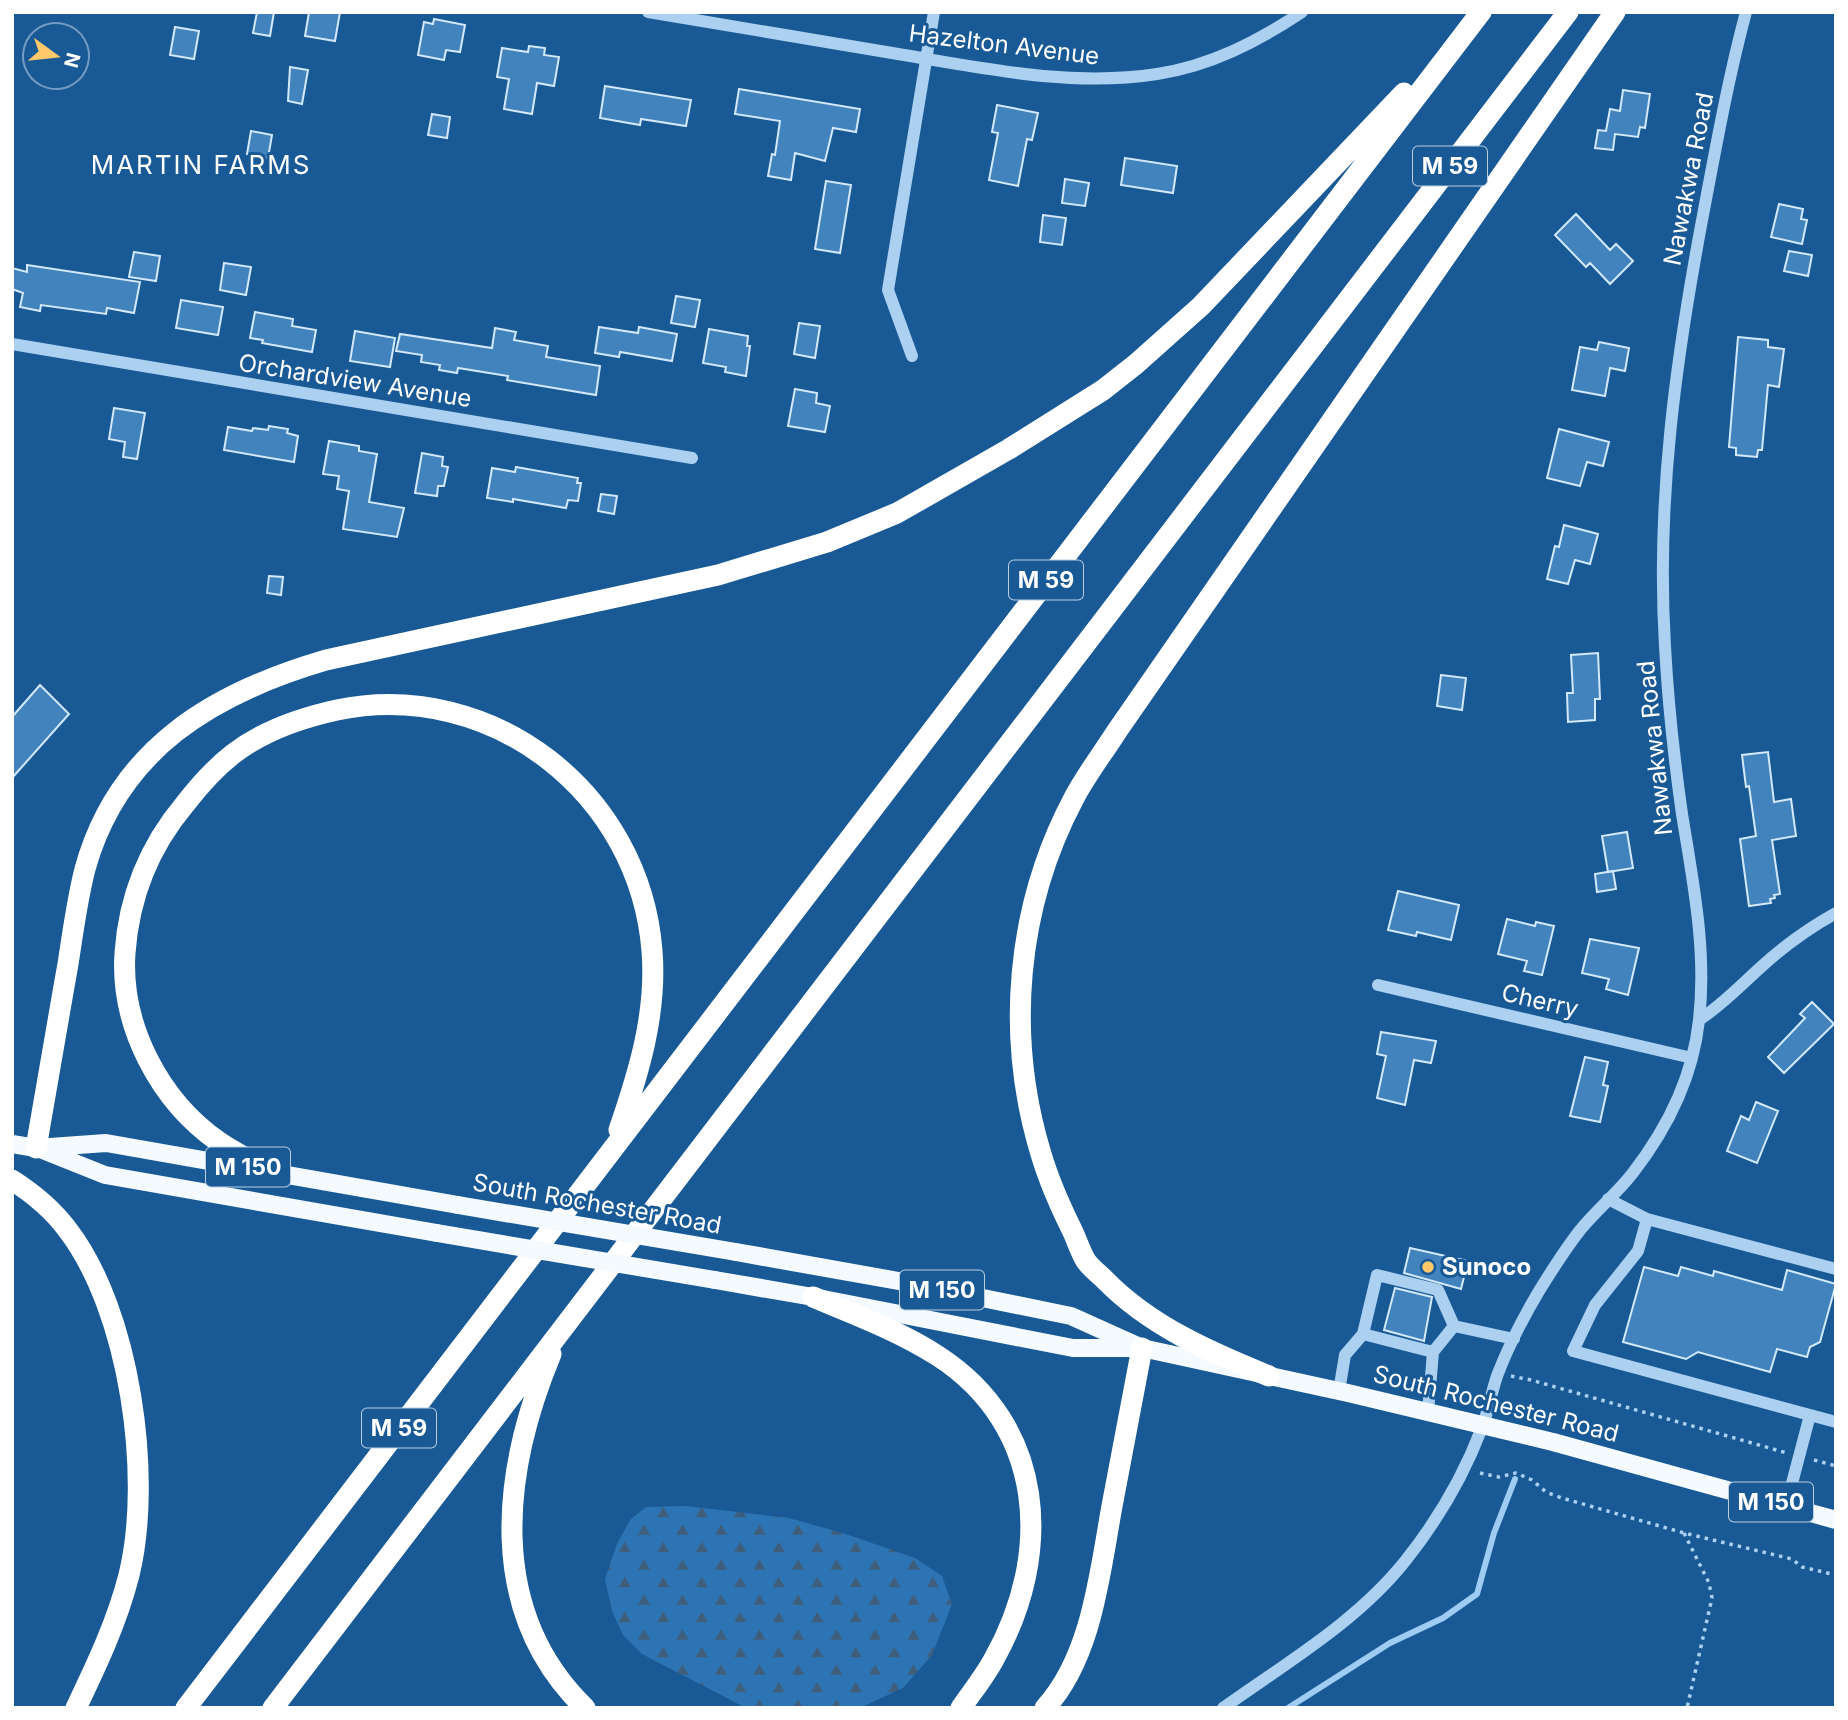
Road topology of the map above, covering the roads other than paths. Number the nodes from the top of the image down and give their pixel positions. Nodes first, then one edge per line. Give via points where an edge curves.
1 (648, 12) edge
2 (934, 12) edge
3 (1302, 12) edge
4 (1480, 12) edge
5 (1568, 12) edge
6 (1615, 12) edge
7 (1746, 12) edge
8 (927, 59) junction
9 (12, 344) edge
10 (912, 356) dead end
11 (692, 458) dead end
12 (1836, 913) edge
13 (1378, 985) dead end
14 (1699, 1020) junction
15 (1692, 1058) junction
16 (12, 1144) edge
17 (36, 1148) junction
18 (613, 1148) junction
19 (269, 1171) junction
20 (12, 1180) edge
21 (1608, 1199) junction
22 (1647, 1219) junction
23 (1836, 1269) edge
24 (813, 1297) junction
25 (1454, 1326) junction
26 (560, 1332) junction
27 (1363, 1334) junction
28 (1514, 1339) junction
29 (1142, 1348) junction
30 (1433, 1352) junction
31 (1269, 1376) junction
32 (1339, 1391) junction
33 (1428, 1412) junction
34 (1810, 1415) junction
35 (1836, 1422) edge
36 (1483, 1425) junction
37 (1786, 1506) junction
38 (1836, 1520) edge
39 (76, 1708) edge
40 (186, 1708) edge
41 (273, 1708) edge
42 (585, 1708) edge
43 (961, 1708) edge
44 (1045, 1708) edge
45 (1223, 1708) edge

1 - 8 street, Hazelton Avenue
2 - 8 street
3 - 8 street, Hazelton Avenue via 1219,58 1147,75 1068,78
4 - 17 highway via 1228,279 1168,336 1103,390 897,513 827,542 718,575 285,672 229,696 155,747 123,785 102,822 85,869
4 - 18 highway, M 59
5 - 26 highway, M 59
6 - 31 highway via 1117,731 1074,798 1030,914 1019,1005 1026,1091 1049,1181 1086,1261 1122,1298 1168,1329
7 - 14 street, Nawakwa Road via 1681,337 1665,495 1667,678 1697,906
8 - 10 street via 888,290
9 - 11 street, Orchardview Avenue
12 - 14 street via 1793,941
13 - 15 street, Cherry
14 - 15 street, Nawakwa Road
15 - 21 street, Nawakwa Road via 1671,1116 1628,1179
16 - 17 main road, South Rochester Road
17 - 19 main road, South Rochester Road / M 150 via 106,1143
17 - 24 main road, South Rochester Road / M 150, bridge via 105,1175
18 - 19 highway via 644,1048 652,952 640,890 606,818 573,779 536,749 485,723 440,710 359,706 312,715 271,731 234,754 201,784 171,821 140,874 127,927 125,986 132,1023 150,1066 182,1111 218,1142
18 - 40 highway, M 59
19 - 29 main road, South Rochester Road / M 150, bridge via 904,1282 1071,1316
20 - 39 highway via 37,1197 68,1230 92,1270 113,1317 136,1440 138,1501 129,1573 110,1637
21 - 22 street
21 - 28 street, Nawakwa Road via 1555,1265
22 - 23 street
22 - 34 street via 1638,1251 1595,1306 1573,1351
24 - 29 main road, South Rochester Road / M 150 via 1073,1348
24 - 43 highway via 895,1331 940,1357 974,1385 1004,1422 1022,1463 1031,1505 1031,1554 1017,1607 994,1659
25 - 27 street via 1438,1290 1377,1275
25 - 28 street
25 - 30 street
26 - 41 highway, M 59
26 - 42 highway via 518,1463 512,1500 512,1555 527,1622 546,1660
27 - 30 street
27 - 32 street via 1345,1355
28 - 36 street, Nawakwa Road via 1498,1373
29 - 31 main road, South Rochester Road / M 150
29 - 44 highway via 1094,1601 1081,1648
30 - 33 street
31 - 32 main road, South Rochester Road / M 150
32 - 33 main road, South Rochester Road / M 150
33 - 36 main road, South Rochester Road / M 150
34 - 35 street
34 - 37 street
36 - 37 main road, South Rochester Road / M 150
36 - 45 street, Nawakwa Road via 1446,1503 1388,1581 1339,1625
37 - 38 main road, South Rochester Road / M 150

